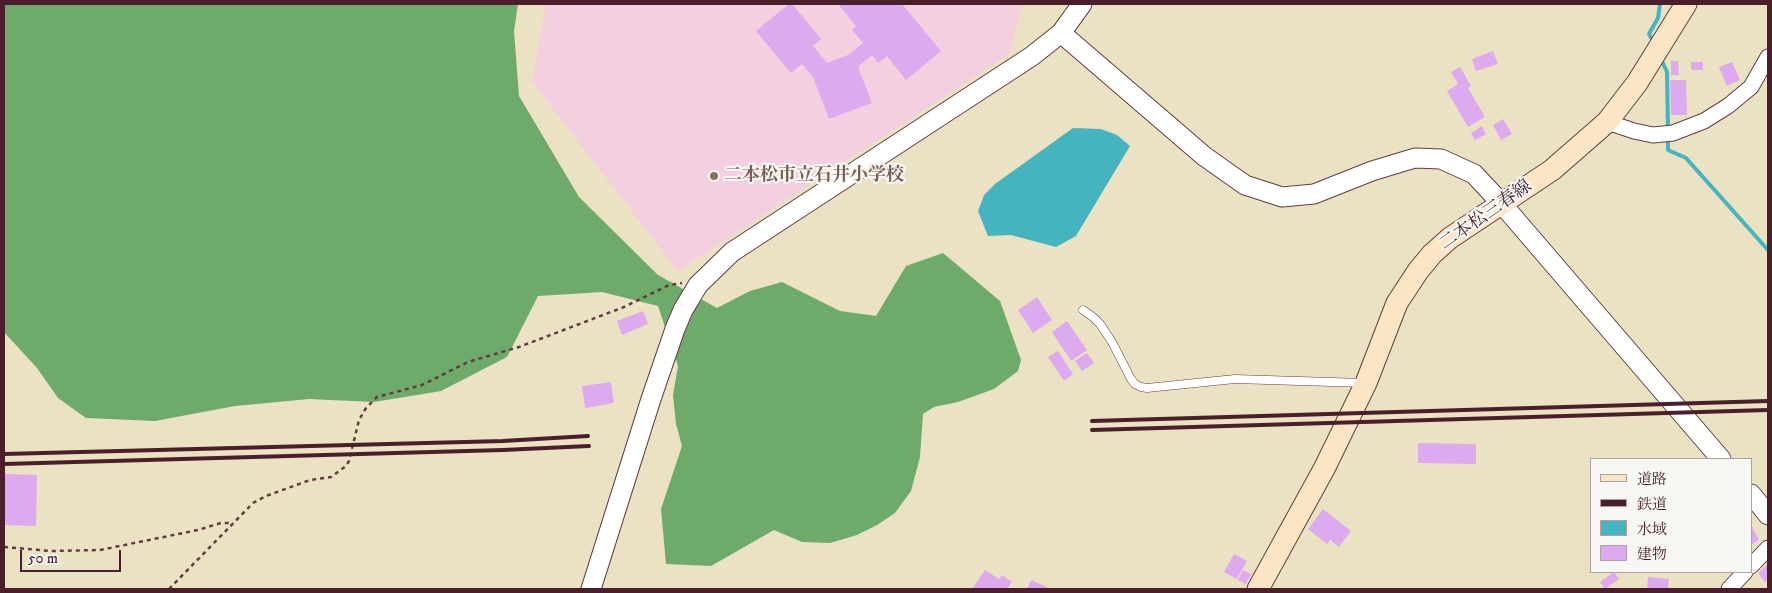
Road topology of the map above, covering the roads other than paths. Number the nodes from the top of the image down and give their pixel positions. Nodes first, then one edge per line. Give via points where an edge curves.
1 (1082, 4) edge
2 (1686, 4) edge
3 (1061, 33) junction
4 (1768, 57) edge
5 (1768, 81) edge
6 (1751, 87) junction
7 (1606, 122) junction
8 (1502, 204) junction
9 (1083, 310) dead end
10 (1366, 383) junction
11 (1720, 458) edge
12 (1752, 495) edge
13 (1768, 515) edge
14 (1768, 548) edge
15 (1752, 565) edge
16 (1745, 573) edge
17 (591, 589) edge
18 (1258, 589) edge
19 (1729, 589) edge

1 - 3 street
2 - 7 main road, 二本松三春線 via 1637,83
3 - 8 street via 1204,156 1245,185 1282,197 1314,194 1415,158 1441,159 1474,174
3 - 17 street via 1032,56 732,252 698,285 675,329
4 - 6 street
5 - 6 street
6 - 7 street via 1704,121 1673,132 1653,135
7 - 8 main road, 二本松三春線 via 1552,170
8 - 10 main road, 二本松三春線 via 1450,238 1418,271 1397,303
8 - 11 street
9 - 10 lane via 1100,324 1131,379 1141,387 1235,379
10 - 18 main road, 二本松三春線 via 1324,469
12 - 13 street
14 - 15 street
16 - 19 street

